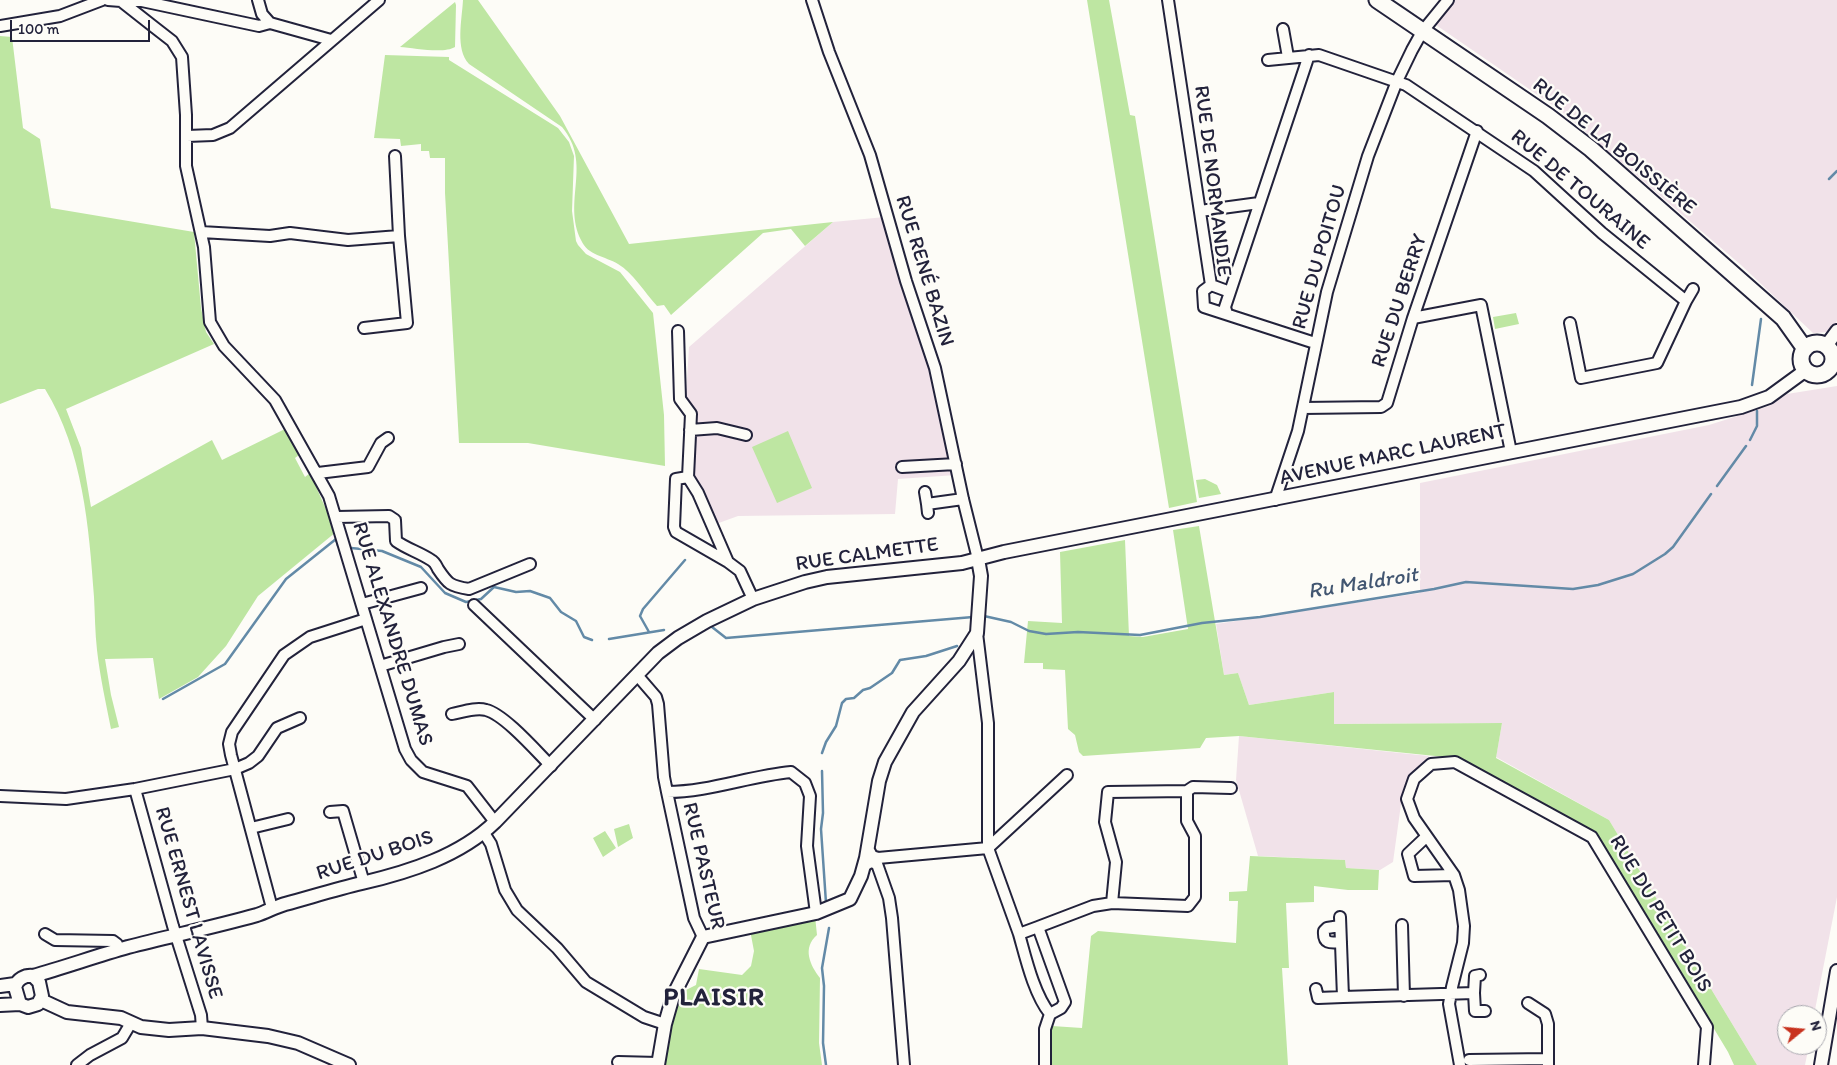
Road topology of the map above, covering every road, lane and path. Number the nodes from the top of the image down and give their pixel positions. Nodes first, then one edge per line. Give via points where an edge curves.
1 (102, 0) edge
2 (108, 0) edge
3 (258, 0) edge
4 (379, 0) edge
5 (812, 0) edge
6 (1171, 0) edge
7 (1377, 0) edge
8 (1448, 0) edge
9 (121, 1) edge
10 (270, 23) junction
11 (0, 26) edge
12 (1283, 29) dead end
13 (1422, 32) junction
14 (332, 40) junction
15 (1308, 55) junction
16 (1288, 58) junction
17 (1268, 60) dead end
18 (1397, 81) junction
19 (1476, 131) junction
20 (187, 136) junction
21 (394, 156) dead end
22 (1259, 203) junction
23 (1200, 211) junction
24 (201, 232) junction
25 (399, 236) junction
26 (1211, 285) junction
27 (1693, 289) dead end
28 (1230, 292) junction
29 (1686, 301) junction
30 (1227, 314) junction
31 (1413, 318) junction
32 (1570, 323) dead end
33 (364, 328) dead end
34 (678, 330) dead end
35 (1837, 332) edge
36 (1315, 343) junction
37 (1826, 346) junction
38 (1805, 349) junction
39 (1834, 369) edge
40 (1806, 370) junction
41 (1303, 408) junction
42 (690, 430) junction
43 (746, 435) dead end
44 (388, 438) dead end
45 (1511, 452) junction
46 (956, 464) junction
47 (902, 467) dead end
48 (318, 473) junction
49 (688, 477) junction
50 (925, 492) dead end
51 (963, 500) junction
52 (1274, 500) junction
53 (336, 516) junction
54 (978, 559) junction
55 (728, 562) junction
56 (530, 564) dead end
57 (421, 588) dead end
58 (753, 599) junction
59 (362, 604) junction
60 (474, 605) dead end
61 (366, 619) junction
62 (977, 633) junction
63 (460, 644) dead end
64 (380, 666) junction
65 (637, 676) junction
66 (452, 714) dead end
67 (300, 718) dead end
68 (595, 720) junction
69 (551, 766) junction
70 (235, 768) junction
71 (1067, 775) dead end
72 (1232, 788) dead end
73 (135, 789) junction
74 (1187, 791) junction
75 (667, 792) junction
76 (0, 796) edge
77 (330, 812) dead end
78 (288, 819) dead end
79 (495, 822) junction
80 (251, 828) junction
81 (484, 833) junction
82 (1426, 837) junction
83 (868, 848) junction
84 (988, 848) junction
85 (894, 857) junction
86 (864, 866) junction
87 (1454, 875) junction
88 (882, 878) junction
89 (364, 883) junction
90 (1112, 903) junction
91 (272, 908) junction
92 (816, 913) junction
93 (1402, 924) dead end
94 (1038, 927) junction
95 (45, 934) dead end
96 (1019, 934) junction
97 (176, 936) junction
98 (704, 937) junction
99 (1341, 942) junction
100 (119, 950) junction
101 (51, 971) junction
102 (1837, 971) edge
103 (1480, 975) dead end
104 (33, 976) junction
105 (15, 984) junction
106 (0, 986) edge
107 (1316, 989) dead end
108 (1474, 994) junction
109 (41, 995) junction
110 (1450, 995) junction
111 (1404, 996) junction
112 (1343, 997) junction
113 (20, 1004) junction
114 (1528, 1004) dead end
115 (0, 1005) edge
116 (1485, 1011) dead end
117 (1050, 1014) junction
118 (1832, 1017) edge
119 (131, 1023) junction
120 (665, 1024) junction
121 (202, 1028) junction
122 (618, 1062) dead end
123 (1464, 1062) edge
124 (1548, 1062) edge
125 (658, 1064) edge
126 (77, 1065) edge
127 (349, 1065) edge
128 (904, 1065) edge
129 (1045, 1065) edge
130 (1704, 1065) edge
131 (1821, 1065) edge

1 - 11 street via 60,16
2 - 9 street
3 - 10 street via 262,14
4 - 14 street
5 - 46 street, RUE RENÉ BAZIN via 870,155 935,368
6 - 23 street, RUE DE NORMANDIE
7 - 13 main road, RUE DE LA BOISSIÈRE
8 - 13 street, RUE DU POITOU
9 - 10 street via 142,2 259,26
9 - 20 street, RUE ALEXANDRE DUMAS via 172,41 182,57
10 - 14 street
12 - 16 street
13 - 18 street, RUE DU POITOU
13 - 38 main road, RUE DE LA BOISSIÈRE via 1548,116 1591,149 1783,318
14 - 20 street via 230,128 213,135
15 - 16 street, RUE DE TOURAINE
15 - 18 street, RUE DE TOURAINE via 1319,55
15 - 22 street
16 - 17 street, RUE DE TOURAINE
18 - 19 street, RUE DE TOURAINE
18 - 36 street, RUE DU POITOU via 1363,174
19 - 29 street, RUE DE TOURAINE via 1534,171 1602,233
19 - 31 street, RUE DU BERRY
20 - 24 street, RUE ALEXANDRE DUMAS via 186,166
21 - 25 street
22 - 23 street
22 - 28 street
23 - 26 street, RUE DE NORMANDIE
24 - 25 street via 270,236 290,233 348,240
24 - 48 street, RUE ALEXANDRE DUMAS via 210,322 224,346 274,400
25 - 33 street via 407,323
26 - 28 street
26 - 30 street, RUE DE NORMANDIE via 1203,290 1204,307
27 - 29 street
28 - 30 street via 1225,307
29 - 32 street via 1657,363 1581,378
30 - 36 street, RUE DE NORMANDIE
31 - 41 street, RUE DU BERRY via 1387,402 1381,407
31 - 45 street via 1481,306
34 - 42 street via 680,399 691,414
35 - 37 street
36 - 41 street, RUE DU POITOU
37 - 38 main road via 1814,344
37 - 39 main road via 1833,358
38 - 40 main road via 1802,358
39 - 40 main road via 1819,375
40 - 45 street, AVENUE MARC LAURENT via 1769,397 1741,407
41 - 52 street, RUE DU POITOU
42 - 43 street via 717,428
42 - 49 street
44 - 48 street via 381,443 368,467
45 - 52 street, AVENUE MARC LAURENT
46 - 47 street
46 - 51 street, RUE RENÉ BAZIN
48 - 53 street, RUE ALEXANDRE DUMAS
49 - 55 street
49 - 55 street via 676,479 676,532
50 - 51 street via 927,509
51 - 54 street, RUE RENÉ BAZIN
52 - 54 street, AVENUE MARC LAURENT
53 - 56 street via 389,516 395,520 396,541 434,561 448,584 459,588 469,589
53 - 59 street, RUE ALEXANDRE DUMAS
54 - 58 street, RUE CALMETTE via 827,577
54 - 62 street via 981,576
55 - 58 street via 740,571
57 - 59 street
58 - 65 street, RUE CALMETTE via 678,638 658,653
59 - 61 street, RUE ALEXANDRE DUMAS
60 - 68 street
61 - 64 street, RUE ALEXANDRE DUMAS
61 - 70 street via 310,637 284,655 232,732 229,744
62 - 83 street via 959,661 913,712 885,762
62 - 84 street via 988,723
63 - 64 street
64 - 79 street, RUE ALEXANDRE DUMAS via 405,750 411,760 423,772 467,786
65 - 68 street, RUE DU BOIS
65 - 75 street, RUE PASTEUR via 656,697 658,704
66 - 69 street via 476,709 500,716
67 - 70 street via 277,728 258,756
68 - 69 street, RUE DU BOIS
69 - 79 street, RUE DU BOIS
70 - 73 street
70 - 80 street
71 - 84 street
72 - 74 street via 1193,787
73 - 76 street via 66,799
73 - 97 street, RUE ERNEST LAVISSE
74 - 90 street via 1108,792 1105,822 1116,862
74 - 90 street via 1187,821 1195,836 1196,897 1188,906
75 - 92 street via 685,792 791,772 806,782 810,796 807,846
75 - 98 street, RUE PASTEUR via 694,918
77 - 89 street via 343,811
78 - 80 street
79 - 81 street, RUE DU BOIS
80 - 91 street
81 - 89 street, RUE DU BOIS via 421,866
81 - 120 street via 491,844 505,890 517,910 557,948 586,982 644,1017
82 - 87 street, RUE DU PETIT BOIS
82 - 87 street via 1408,854 1414,876
82 - 130 street, RUE DU PETIT BOIS via 1407,799 1414,778 1431,764 1455,762 1592,837 1706,1027
83 - 85 street via 872,856
83 - 86 street
84 - 85 street
84 - 96 street
85 - 88 street via 886,865
86 - 88 street via 871,862 877,864
86 - 92 street via 850,898
87 - 110 street, RUE DU PETIT BOIS via 1464,926
88 - 128 street via 892,918
89 - 91 street, RUE DU BOIS
90 - 94 street via 1093,906
91 - 97 street, RUE DU BOIS
92 - 98 street
93 - 111 street
94 - 96 street
94 - 117 street via 1065,1002
95 - 100 street via 54,940 113,941
96 - 117 street via 1035,985
97 - 100 street, RUE DU BOIS
97 - 121 street, RUE ERNEST LAVISSE via 201,1015
98 - 120 street, RUE PASTEUR via 673,996
99 - 99 street via 1340,922 1324,931 1325,941 1330,944
99 - 112 street
100 - 101 street, RUE DU BOIS
101 - 104 street, RUE DU BOIS
101 - 109 street
102 - 118 street
103 - 108 street via 1474,976
104 - 105 street via 22,978
104 - 109 street via 37,979
105 - 106 street
105 - 113 street
107 - 112 street via 1318,998
108 - 110 street
108 - 116 street via 1475,1011
109 - 113 street via 34,1007
109 - 119 street via 67,1012 121,1018
110 - 111 street
110 - 123 street, RUE DU PETIT BOIS via 1449,1004
111 - 112 street
113 - 115 street
114 - 124 street via 1545,1014
117 - 129 street via 1045,1029
118 - 131 street
119 - 121 street via 141,1028 169,1030
119 - 126 street via 122,1038 90,1054
120 - 125 street, RUE PASTEUR
121 - 127 street via 298,1043
122 - 125 street
123 - 124 street

